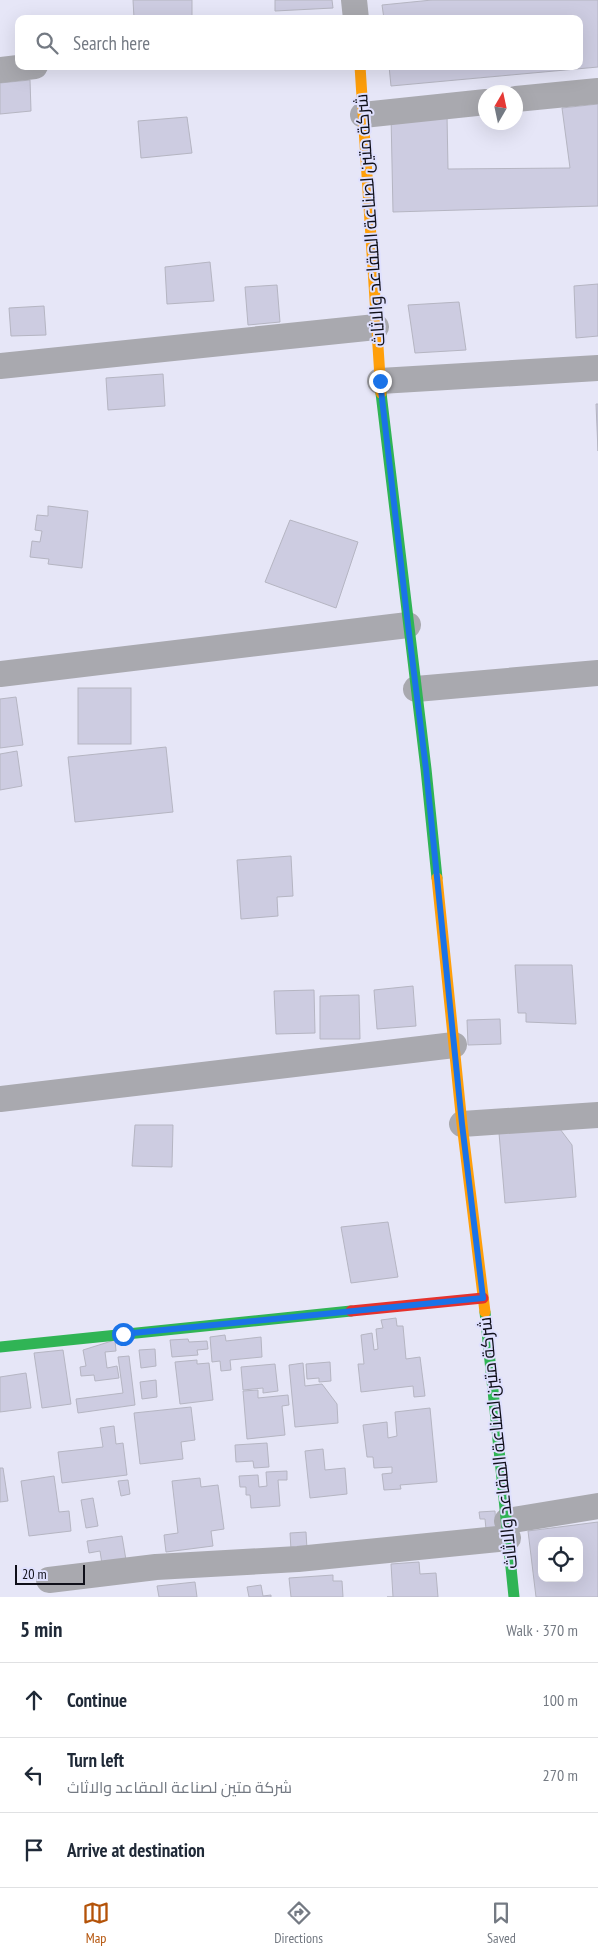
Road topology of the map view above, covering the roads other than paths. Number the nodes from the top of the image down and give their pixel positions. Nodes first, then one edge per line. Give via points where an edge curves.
1 (354, 0) edge
2 (356, 15) edge
3 (15, 68) edge
4 (0, 70) edge
5 (360, 70) edge
6 (598, 91) edge
7 (523, 98) edge
8 (478, 103) edge
9 (363, 115) junction
10 (376, 327) junction
11 (0, 366) edge
12 (598, 368) edge
13 (380, 381) junction
14 (408, 625) junction
15 (598, 673) edge
16 (0, 674) edge
17 (416, 689) junction
18 (454, 1045) junction
19 (0, 1099) edge
20 (598, 1115) edge
21 (462, 1124) junction
22 (483, 1298) junction
23 (0, 1347) edge
24 (598, 1506) edge
25 (508, 1529) junction
26 (49, 1580) dead end
27 (514, 1597) edge

1 - 2 street
3 - 4 street
5 - 9 street, شركة متين لصناعة المقاعد والاثاث
6 - 7 street
8 - 9 street
9 - 10 street, شركة متين لصناعة المقاعد والاثاث
10 - 11 street
10 - 13 street, شركة متين لصناعة المقاعد والاثاث
12 - 13 street
13 - 14 street, شركة متين لصناعة المقاعد والاثاث
14 - 16 street
14 - 17 street, شركة متين لصناعة المقاعد والاثاث
15 - 17 street
17 - 18 street, شركة متين لصناعة المقاعد والاثاث
18 - 19 street
18 - 21 street, شركة متين لصناعة المقاعد والاثاث
20 - 21 street
21 - 22 street, شركة متين لصناعة المقاعد والاثاث
22 - 23 street
22 - 25 street, شركة متين لصناعة المقاعد والاثاث
24 - 25 street
25 - 26 street via 298,1559 156,1567
25 - 27 street, شركة متين لصناعة المقاعد والاثاث

